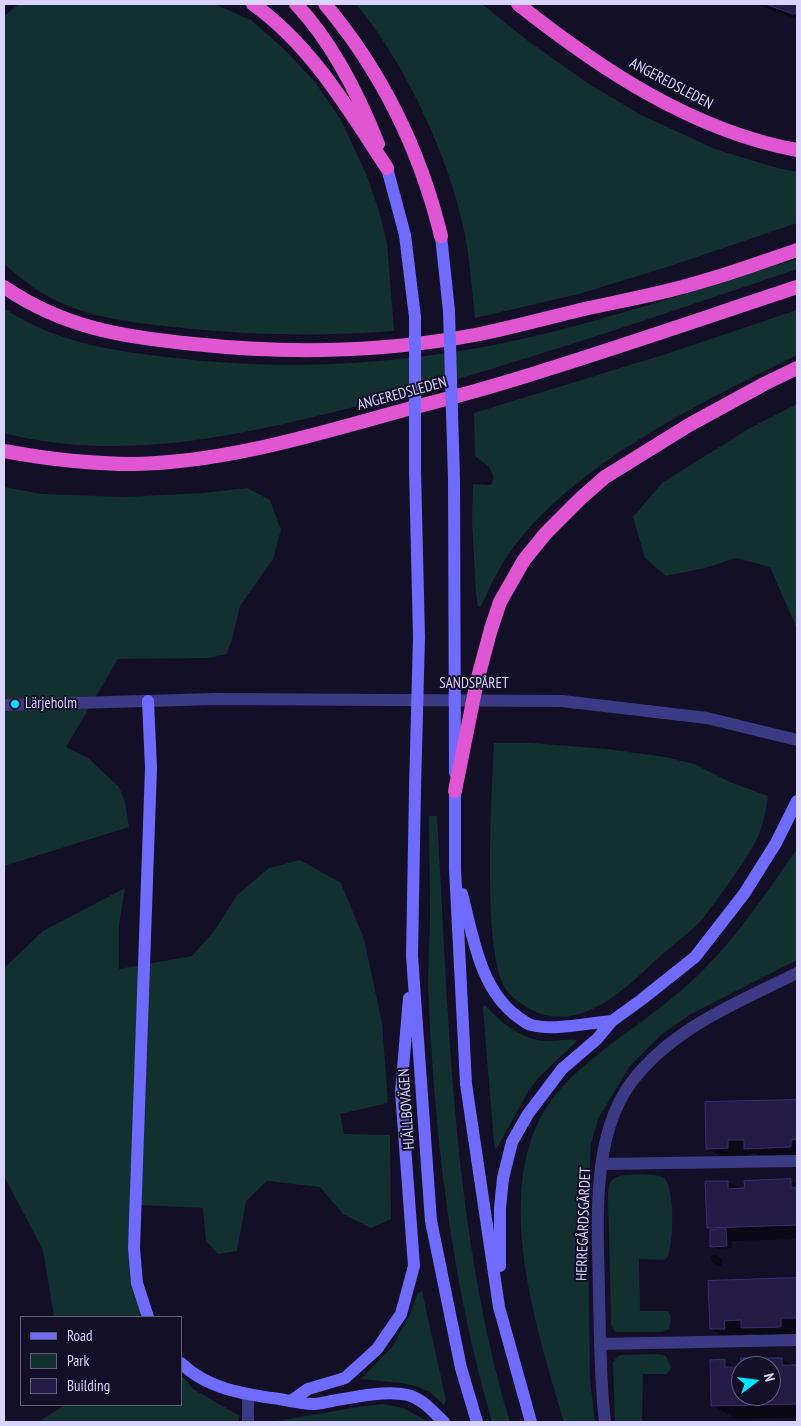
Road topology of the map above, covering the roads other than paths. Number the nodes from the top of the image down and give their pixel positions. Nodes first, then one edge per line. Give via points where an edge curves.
1 (253, 4) edge
2 (296, 4) edge
3 (325, 4) edge
4 (518, 4) edge
5 (797, 150) edge
6 (387, 168) junction
7 (441, 236) joint
8 (797, 250) edge
9 (4, 287) edge
10 (797, 287) edge
11 (797, 368) edge
12 (4, 451) edge
13 (148, 701) junction
14 (4, 705) edge
15 (797, 740) edge
16 (455, 790) junction
17 (797, 801) edge
18 (455, 869) junction
19 (412, 956) junction
20 (797, 973) edge
21 (612, 1021) junction
22 (797, 1161) edge
23 (602, 1164) junction
24 (499, 1307) junction
25 (148, 1316) edge
26 (797, 1340) edge
27 (600, 1344) junction
28 (182, 1363) edge
29 (248, 1394) junction
30 (291, 1401) junction
31 (248, 1422) edge
32 (444, 1422) edge
33 (477, 1422) edge
34 (532, 1422) edge
35 (605, 1422) edge

1 - 6 highway via 286,31 316,64
2 - 6 highway via 327,42 365,110
3 - 7 highway via 367,62 401,122 421,166
4 - 5 highway, ANGEREDSLEDEN via 592,58 663,102 741,136
6 - 19 main road, HJÄLLBOVÄGEN, bridge via 405,235 415,317 419,637
7 - 16 main road, bridge via 449,311 454,479
8 - 9 highway via 700,282 480,334 376,347 226,348 146,339 72,323 31,305
10 - 12 highway, ANGEREDSLEDEN via 495,386 254,449 211,457 136,464 85,462
11 - 16 highway, bridge via 681,429 605,477 546,533 524,560 500,602 491,629
13 - 14 street, SANDSPÅRET
13 - 15 street, SANDSPÅRET via 562,700 707,718
13 - 25 main road via 151,768 134,1248 137,1283
16 - 18 main road
17 - 21 main road via 776,843 744,894 694,957
18 - 21 main road via 480,960 500,1002 530,1025 558,1027
18 - 24 main road via 466,1084
19 - 30 main road via 401,1092 414,1266 400,1314 377,1349 345,1378 308,1389
19 - 33 main road, HJÄLLBOVÄGEN via 431,1221 461,1368
20 - 23 street, HERREGÅRDSGÄRDET via 702,1021 672,1040 652,1058 623,1094 606,1139
21 - 24 main road via 598,1039 562,1068 512,1142 500,1208
22 - 23 street
23 - 27 street, HERREGÅRDSGÄRDET via 598,1236
24 - 34 main road
26 - 27 street
27 - 35 street, HERREGÅRDSGÄRDET
28 - 29 main road via 204,1380 226,1390
29 - 30 main road
29 - 31 street
30 - 32 main road via 314,1404 372,1395 408,1395 422,1401

